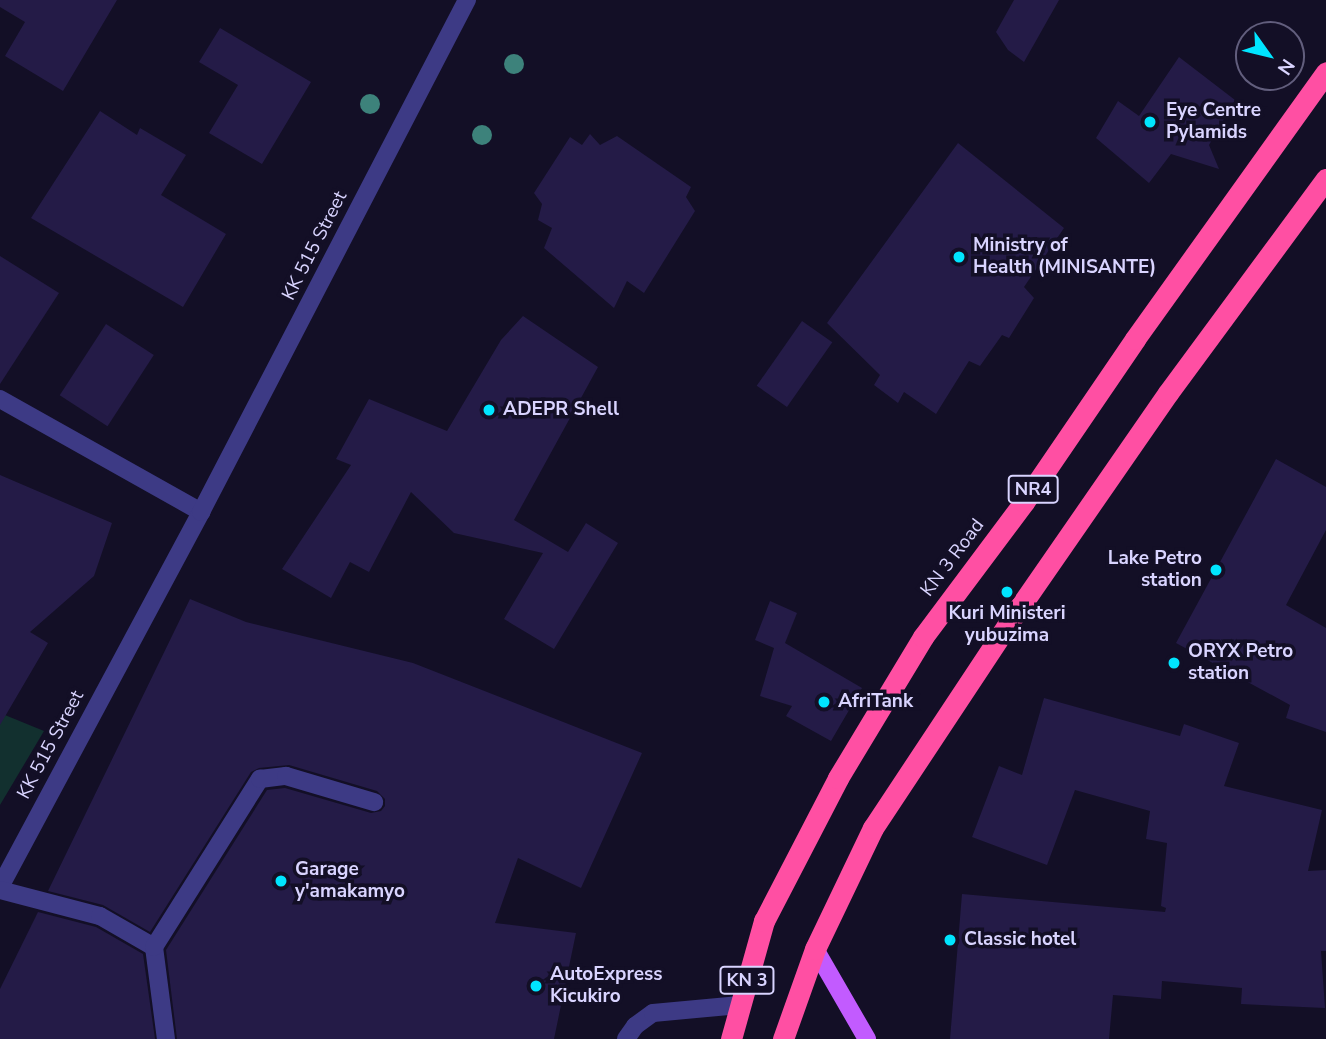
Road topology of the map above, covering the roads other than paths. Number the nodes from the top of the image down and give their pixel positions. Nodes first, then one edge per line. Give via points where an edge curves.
1 (467, 0) edge
2 (1326, 72) edge
3 (1326, 179) edge
4 (0, 399) edge
5 (201, 512) junction
6 (374, 802) dead end
7 (0, 889) edge
8 (764, 921) joint
9 (154, 947) junction
10 (815, 949) junction
11 (740, 1004) junction
12 (166, 1039) edge
13 (626, 1039) edge
14 (731, 1039) edge
15 (783, 1039) edge
16 (867, 1039) edge

1 - 5 street, KK 515 Street
2 - 8 highway, KN 3 Road / NR4 via 1024,502 923,637 838,778
3 - 10 highway, NR4 via 1168,393 931,740 873,828
4 - 5 street
5 - 7 street, KK 515 Street
6 - 9 street via 286,776 260,779
7 - 9 street via 100,916
8 - 11 highway, KN 3 Road / KN 3
9 - 12 street
10 - 15 highway, NR4
10 - 16 main road
11 - 13 street via 653,1013
11 - 14 highway, KN 3 Road / KN 3

